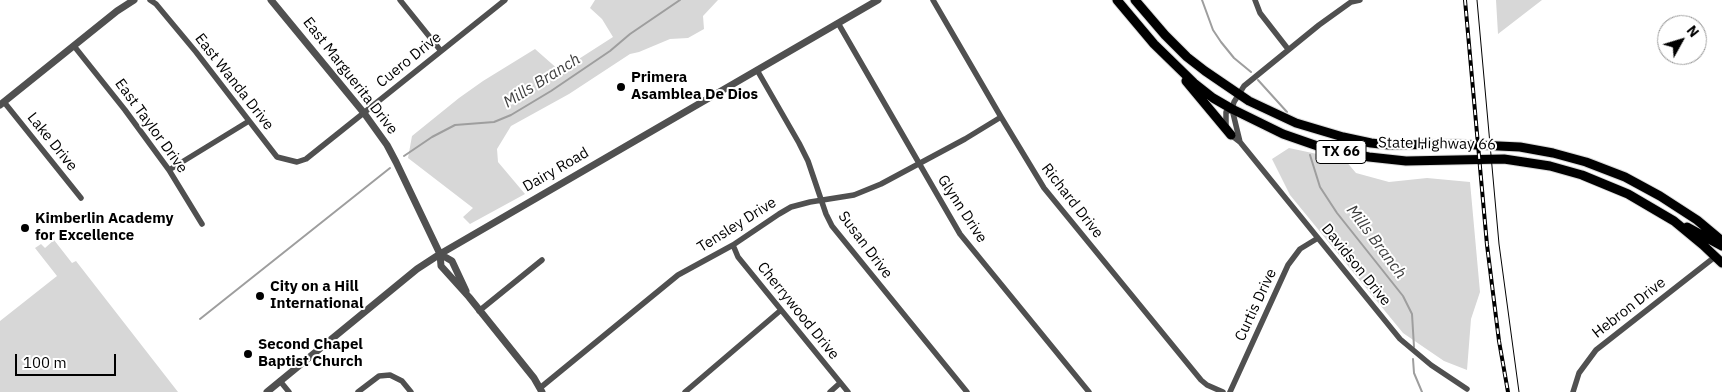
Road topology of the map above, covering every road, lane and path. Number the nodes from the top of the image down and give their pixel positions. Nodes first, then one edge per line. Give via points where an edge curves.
1 (134, 0) edge
2 (150, 0) edge
3 (271, 0) edge
4 (400, 0) edge
5 (504, 0) edge
6 (878, 0) edge
7 (933, 0) edge
8 (1117, 0) edge
9 (1135, 0) edge
10 (1255, 0) edge
11 (1360, 0) edge
12 (838, 23) junction
13 (74, 46) junction
14 (1288, 49) junction
15 (441, 50) junction
16 (1162, 52) junction
17 (757, 70) junction
18 (1238, 94) junction
19 (2, 103) edge
20 (1232, 109) junction
21 (364, 113) junction
22 (1001, 117) junction
23 (249, 121) junction
24 (1231, 135) junction
25 (1240, 142) junction
26 (306, 159) joint
27 (919, 164) junction
28 (169, 170) junction
29 (81, 198) dead end
30 (821, 200) junction
31 (1676, 222) junction
32 (202, 224) dead end
33 (1318, 238) junction
34 (1722, 241) edge
35 (732, 245) junction
36 (1722, 246) edge
37 (440, 254) junction
38 (1720, 258) edge
39 (542, 260) dead end
40 (469, 296) junction
41 (781, 310) junction
42 (479, 311) junction
43 (280, 381) junction
44 (840, 383) junction
45 (1467, 389) dead end
46 (541, 390) edge
47 (267, 392) edge
48 (289, 392) edge
49 (358, 392) edge
50 (411, 392) edge
51 (685, 392) edge
52 (830, 392) edge
53 (848, 392) edge
54 (967, 392) edge
55 (1089, 392) edge
56 (1222, 392) edge
57 (1230, 392) edge
58 (1573, 392) edge

1 - 13 street
2 - 23 street, East Wanda Drive via 168,18
3 - 21 street, East Marguerita Drive
4 - 15 street
5 - 15 street, Cuero Drive
6 - 12 street, Dairy Road
7 - 22 street, Richard Drive
8 - 16 main road, State Highway 66 / TX 66
9 - 18 main road, State Highway 66 / TX 66 via 1187,56
10 - 14 street via 1260,14
11 - 14 street via 1351,2
12 - 17 street, Dairy Road
12 - 27 street, Glynn Drive
13 - 19 street
13 - 28 street, East Taylor Drive
14 - 18 street
15 - 21 street, Cuero Drive
16 - 20 main road, State Highway 66 / TX 66 via 1194,83
16 - 24 main road
17 - 30 street, Susan Drive via 808,161
17 - 37 street, Dairy Road
18 - 20 street
18 - 34 main road, State Highway 66 / TX 66 via 1296,123 1372,143 1520,146 1586,162 1625,177 1660,196
19 - 29 street, Lake Drive
20 - 24 street via 1226,112 1225,118
20 - 25 street, Davidson Drive
20 - 31 main road, State Highway 66 / TX 66 via 1283,134 1338,152 1406,161 1504,159 1550,166 1628,194
21 - 26 street, Cuero Drive
21 - 37 street, East Marguerita Drive via 396,162
22 - 27 street, Tensley Drive
22 - 56 street, Richard Drive via 1050,196 1201,380
23 - 26 street, East Wanda Drive via 277,157 297,162
23 - 28 street
24 - 25 street, Davidson Drive
25 - 33 street, Davidson Drive
27 - 30 street, Tensley Drive via 854,195
27 - 55 street, Glynn Drive via 960,234
28 - 32 street, East Taylor Drive
30 - 35 street, Tensley Drive via 791,207
30 - 54 street, Susan Drive via 832,226 850,250
31 - 36 main road
31 - 38 main road, State Highway 66 / TX 66
33 - 45 street, Davidson Drive via 1400,339
33 - 57 street, Curtis Drive via 1300,249 1288,265
35 - 41 street, Cherrywood Drive
35 - 46 street, Tensley Drive via 678,275
37 - 40 street via 452,261
37 - 40 street, East Marguerita Drive via 441,266
37 - 43 street, Dairy Road via 417,269
38 - 58 street, Hebron Drive via 1596,350 1579,373
39 - 42 street
40 - 42 street
41 - 44 street, Cherrywood Drive
41 - 51 street
42 - 46 street
43 - 47 street, Dairy Road
43 - 48 street
44 - 52 street
44 - 53 street, Cherrywood Drive
49 - 50 street via 379,376 390,375 402,381

